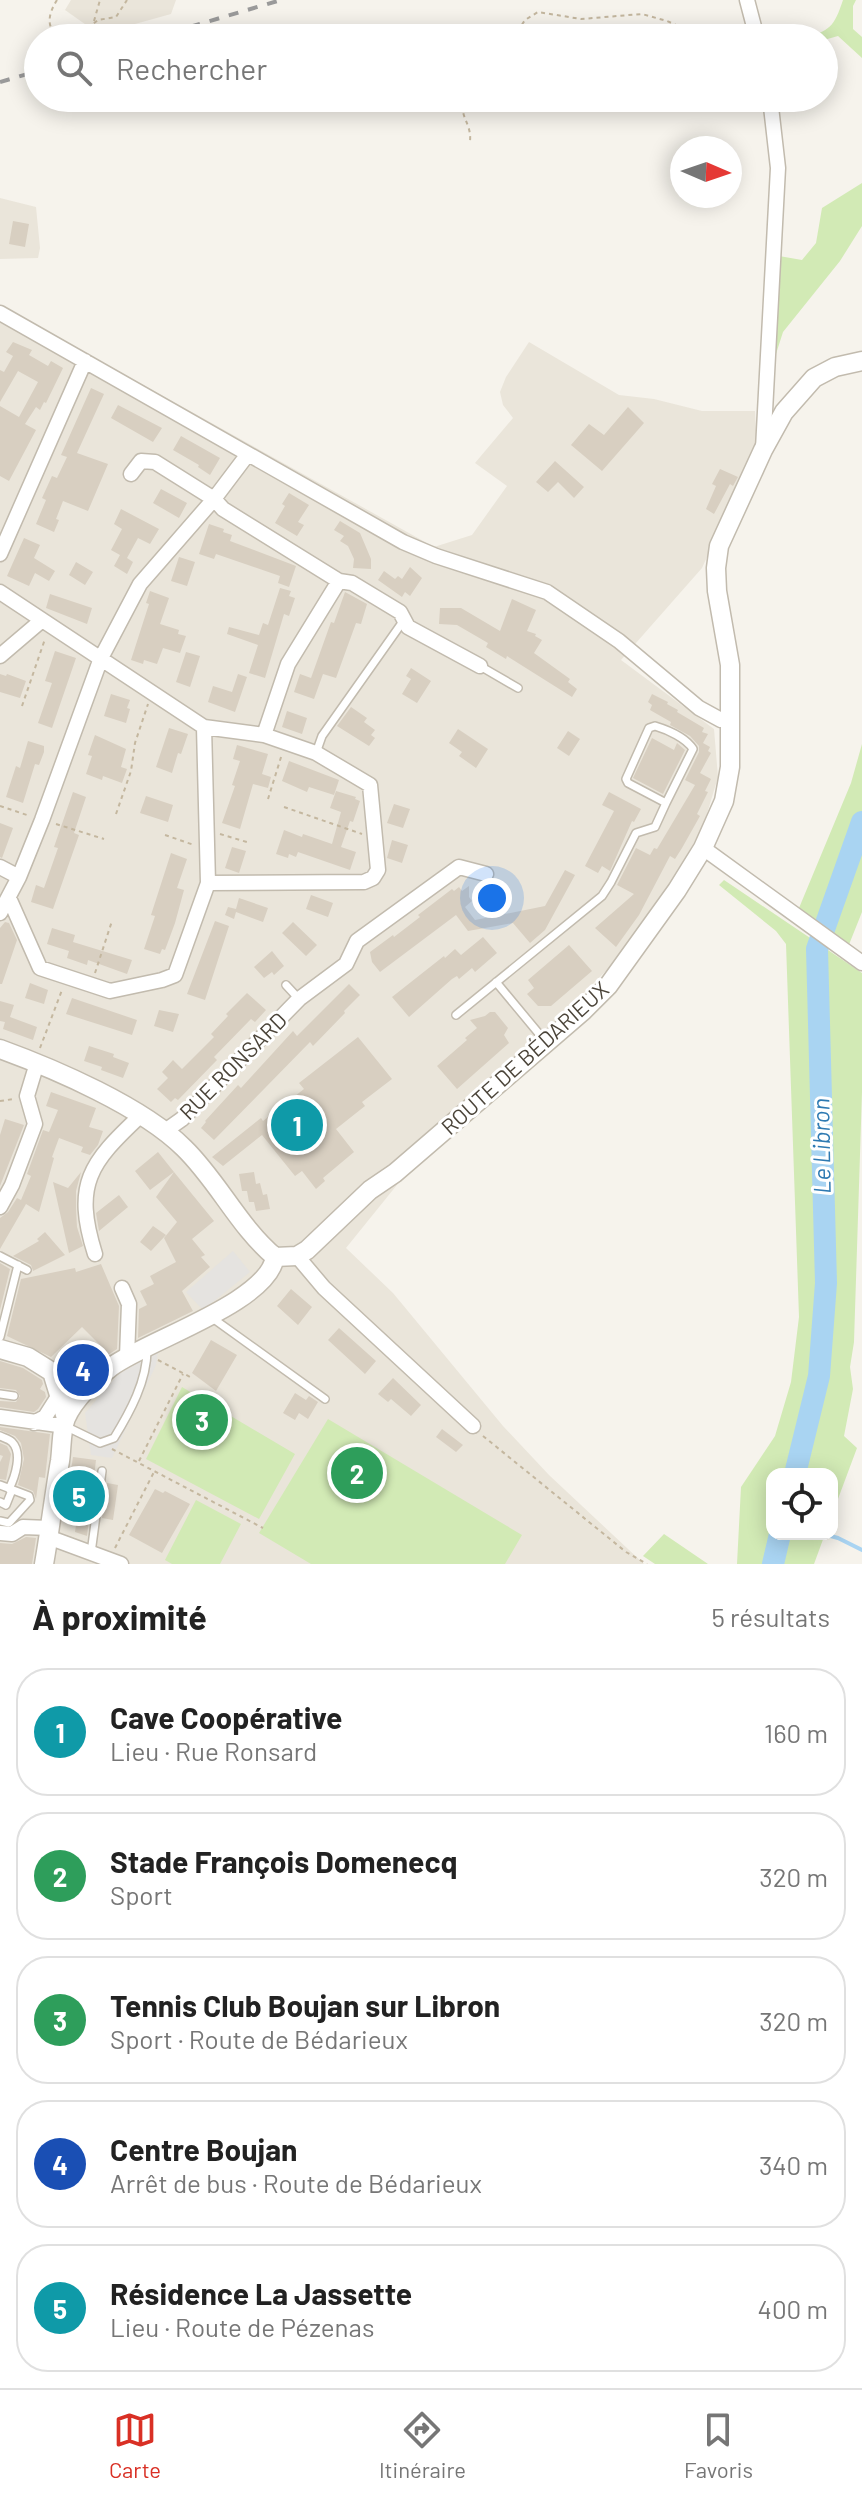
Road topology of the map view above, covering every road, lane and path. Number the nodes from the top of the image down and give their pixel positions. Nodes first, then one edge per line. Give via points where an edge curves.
1 (57, 0) edge
2 (100, 0) edge
3 (127, 0) edge
4 (747, 0) edge
5 (94, 23) joint
6 (50, 24) edge
7 (522, 24) edge
8 (674, 24) edge
9 (753, 24) edge
10 (462, 112) edge
11 (774, 112) edge
12 (470, 141) dead end
13 (0, 313) edge
14 (85, 361) junction
15 (862, 361) edge
16 (763, 450) junction
17 (248, 454) junction
18 (131, 474) dead end
19 (214, 499) junction
20 (0, 554) edge
21 (339, 581) junction
22 (0, 592) edge
23 (404, 620) junction
24 (46, 624) junction
25 (0, 656) edge
26 (101, 658) junction
27 (480, 666) joint
28 (518, 688) dead end
29 (152, 692) junction
30 (22, 706) dead end
31 (729, 720) junction
32 (204, 727) junction
33 (264, 735) junction
34 (286, 743) junction
35 (316, 753) junction
36 (268, 799) dead end
37 (666, 803) junction
38 (284, 807) dead end
39 (116, 814) dead end
40 (207, 830) junction
41 (165, 835) dead end
42 (375, 839) junction
43 (250, 843) dead end
44 (703, 848) junction
45 (207, 850) junction
46 (0, 867) edge
47 (486, 874) dead end
48 (19, 877) junction
49 (208, 883) junction
50 (9, 898) junction
51 (0, 913) edge
52 (112, 921) dead end
53 (862, 963) edge
54 (67, 978) junction
55 (496, 982) junction
56 (286, 985) dead end
57 (91, 986) junction
58 (299, 999) junction
59 (456, 1015) dead end
60 (546, 1043) junction
61 (0, 1049) edge
62 (33, 1061) junction
63 (140, 1116) junction
64 (165, 1131) junction
65 (0, 1207) edge
66 (95, 1254) dead end
67 (0, 1256) edge
68 (297, 1256) junction
69 (275, 1257) junction
70 (18, 1265) junction
71 (27, 1270) dead end
72 (122, 1288) dead end
73 (209, 1316) junction
74 (0, 1337) edge
75 (0, 1349) edge
76 (147, 1354) junction
77 (127, 1357) junction
78 (183, 1374) junction
79 (192, 1378) dead end
80 (0, 1394) edge
81 (59, 1395) junction
82 (14, 1396) dead end
83 (325, 1399) dead end
84 (0, 1417) edge
85 (66, 1422) junction
86 (34, 1423) junction
87 (473, 1426) joint
88 (0, 1436) edge
89 (100, 1443) junction
90 (139, 1462) junction
91 (102, 1471) dead end
92 (155, 1471) junction
93 (0, 1485) edge
94 (11, 1489) junction
95 (0, 1502) edge
96 (0, 1521) edge
97 (263, 1528) dead end
98 (0, 1533) edge
99 (49, 1533) junction
100 (91, 1553) junction
101 (115, 1562) edge
102 (44, 1564) edge
103 (647, 1564) edge

1 - 6 path
2 - 5 path
3 - 5 path via 116,17
4 - 9 street
7 - 8 path via 538,12 581,19 642,14
10 - 12 path
11 - 16 street via 778,168
13 - 14 street
14 - 17 street
14 - 20 street
15 - 16 street, ROUTE DE BÉDARIEUX via 814,378 784,412
16 - 31 street, ROUTE DE BÉDARIEUX via 719,546 716,568 730,665
17 - 19 street
17 - 31 street via 403,542 547,592 619,641 699,708
18 - 19 street via 141,461 155,462
19 - 21 street
19 - 26 street via 140,584
21 - 23 street via 352,583 400,612
21 - 33 street via 288,664
22 - 24 street
23 - 27 street
23 - 35 lane via 322,736
24 - 25 street
24 - 26 street
24 - 30 path
26 - 29 street
26 - 48 street
27 - 28 lane
29 - 32 street
29 - 39 path
31 - 44 street, ROUTE DE BÉDARIEUX via 724,801
32 - 33 street
32 - 40 street
33 - 34 street
34 - 35 street
34 - 36 path
35 - 42 street via 370,785
37 - 37 lane via 693,749 655,726 649,728 626,779
37 - 55 lane via 655,827 636,833 602,896
38 - 42 path
40 - 43 path
40 - 45 street
41 - 45 path
42 - 49 street via 378,870 364,882
44 - 53 street
44 - 60 street, ROUTE DE BÉDARIEUX via 608,986
45 - 49 street
46 - 48 street
47 - 58 street, RUE RONSARD via 459,867 357,941 346,964
48 - 50 street
49 - 57 street via 175,975 110,991
50 - 51 street
50 - 54 street via 40,968
52 - 57 path
54 - 57 street
54 - 62 path
55 - 59 lane
55 - 60 lane
56 - 58 lane, RUE RONSARD
58 - 64 street, RUE RONSARD
60 - 68 street, ROUTE DE BÉDARIEUX
61 - 62 street
62 - 63 street
62 - 65 street via 27,1096 35,1124
63 - 64 street
63 - 66 street via 91,1172 84,1210
64 - 69 street
67 - 70 lane
68 - 69 street
68 - 87 street via 324,1288
69 - 73 street via 268,1277
70 - 71 lane
70 - 74 lane
72 - 77 street via 129,1304
73 - 76 street
73 - 83 lane
75 - 81 street via 28,1357 52,1372
76 - 77 street
76 - 78 path
76 - 89 lane via 128,1415 114,1438
77 - 85 street via 80,1397
78 - 79 path
78 - 90 path
80 - 82 lane
81 - 85 street
81 - 86 street via 45,1417
84 - 86 street
85 - 86 street
85 - 89 lane
85 - 99 street
87 - 103 path
88 - 94 lane via 13,1442 16,1451
89 - 90 path
90 - 92 path
91 - 100 lane
92 - 97 path
92 - 101 path
93 - 94 lane
94 - 95 lane via 6,1505
94 - 96 lane via 30,1500 9,1523
98 - 99 street via 23,1527
99 - 100 street
99 - 102 street
100 - 101 street

